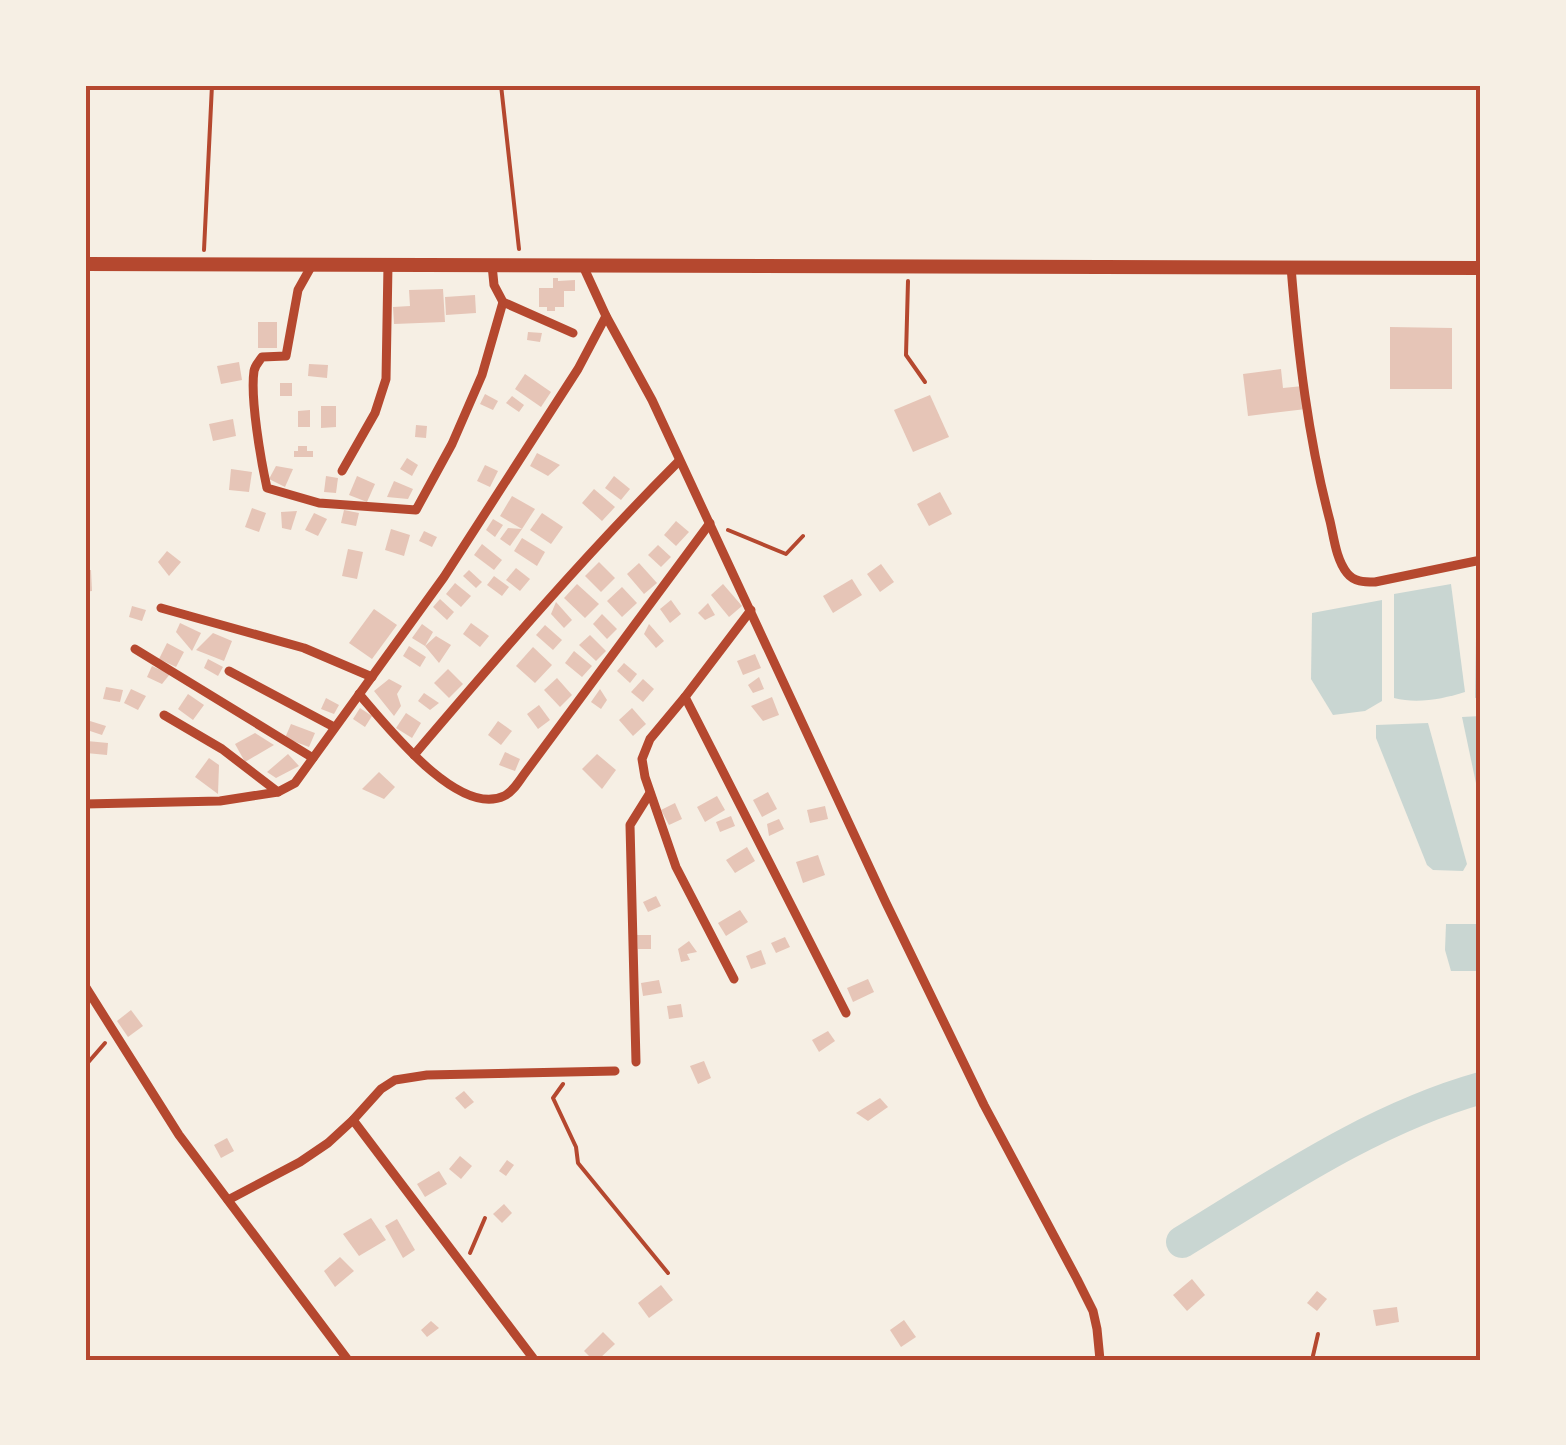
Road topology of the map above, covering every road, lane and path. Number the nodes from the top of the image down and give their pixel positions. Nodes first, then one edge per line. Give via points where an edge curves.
1 (212, 85) edge
2 (501, 85) edge
3 (85, 264) edge
4 (203, 264) junction
5 (312, 265) junction
6 (388, 265) junction
7 (492, 265) junction
8 (521, 265) junction
9 (583, 266) junction
10 (909, 266) junction
11 (1290, 267) junction
12 (1481, 268) edge
13 (503, 302) junction
14 (606, 316) junction
15 (573, 333) dead end
16 (925, 382) dead end
17 (680, 461) junction
18 (342, 471) dead end
19 (710, 523) junction
20 (804, 536) dead end
21 (1481, 560) edge
22 (160, 608) dead end
23 (751, 610) junction
24 (135, 649) dead end
25 (229, 671) dead end
26 (372, 676) junction
27 (359, 694) junction
28 (686, 697) junction
29 (164, 715) dead end
30 (334, 727) junction
31 (414, 755) junction
32 (313, 758) junction
33 (278, 792) junction
34 (650, 793) junction
35 (85, 804) edge
36 (734, 979) dead end
37 (85, 986) edge
38 (846, 1013) dead end
39 (114, 1032) junction
40 (636, 1062) dead end
41 (85, 1066) edge
42 (572, 1072) junction
43 (615, 1072) dead end
44 (353, 1120) junction
45 (228, 1200) junction
46 (485, 1218) dead end
47 (464, 1266) junction
48 (668, 1274) dead end
49 (1318, 1334) dead end
50 (534, 1358) edge
51 (348, 1360) edge
52 (1100, 1360) edge
53 (1312, 1360) edge

1 - 4 path
2 - 8 path
3 - 4 main road
4 - 5 main road
5 - 6 main road
5 - 13 street via 298,290 286,356 262,357 254,368 254,396 267,488 319,503 416,510 482,376
6 - 7 main road
6 - 18 street via 386,380
7 - 8 main road
7 - 13 street
8 - 9 main road
9 - 10 main road
9 - 14 street
10 - 11 main road
10 - 16 path via 906,355
11 - 12 main road
11 - 21 street via 1308,428 1346,572 1359,582 1375,582
13 - 15 street
14 - 17 street
14 - 26 street via 444,577
17 - 19 street
17 - 31 street via 529,619
19 - 20 path via 786,554
19 - 23 street
19 - 31 street via 510,793 476,800
22 - 26 street via 304,648
23 - 28 street
23 - 52 street via 976,1088 1085,1295
24 - 32 street
25 - 30 street
26 - 27 street
27 - 30 street
27 - 31 street
28 - 34 street via 645,749
28 - 38 street
29 - 33 street
30 - 32 street
32 - 33 street
33 - 35 street via 220,801
34 - 36 street via 676,867
34 - 40 street via 630,825
37 - 39 street
39 - 41 path
39 - 45 street
42 - 43 street
42 - 44 street via 402,1078 381,1089
42 - 48 path via 553,1098 578,1163
44 - 45 street via 300,1162
44 - 47 street
45 - 51 street
46 - 47 path
47 - 50 street
49 - 53 path

